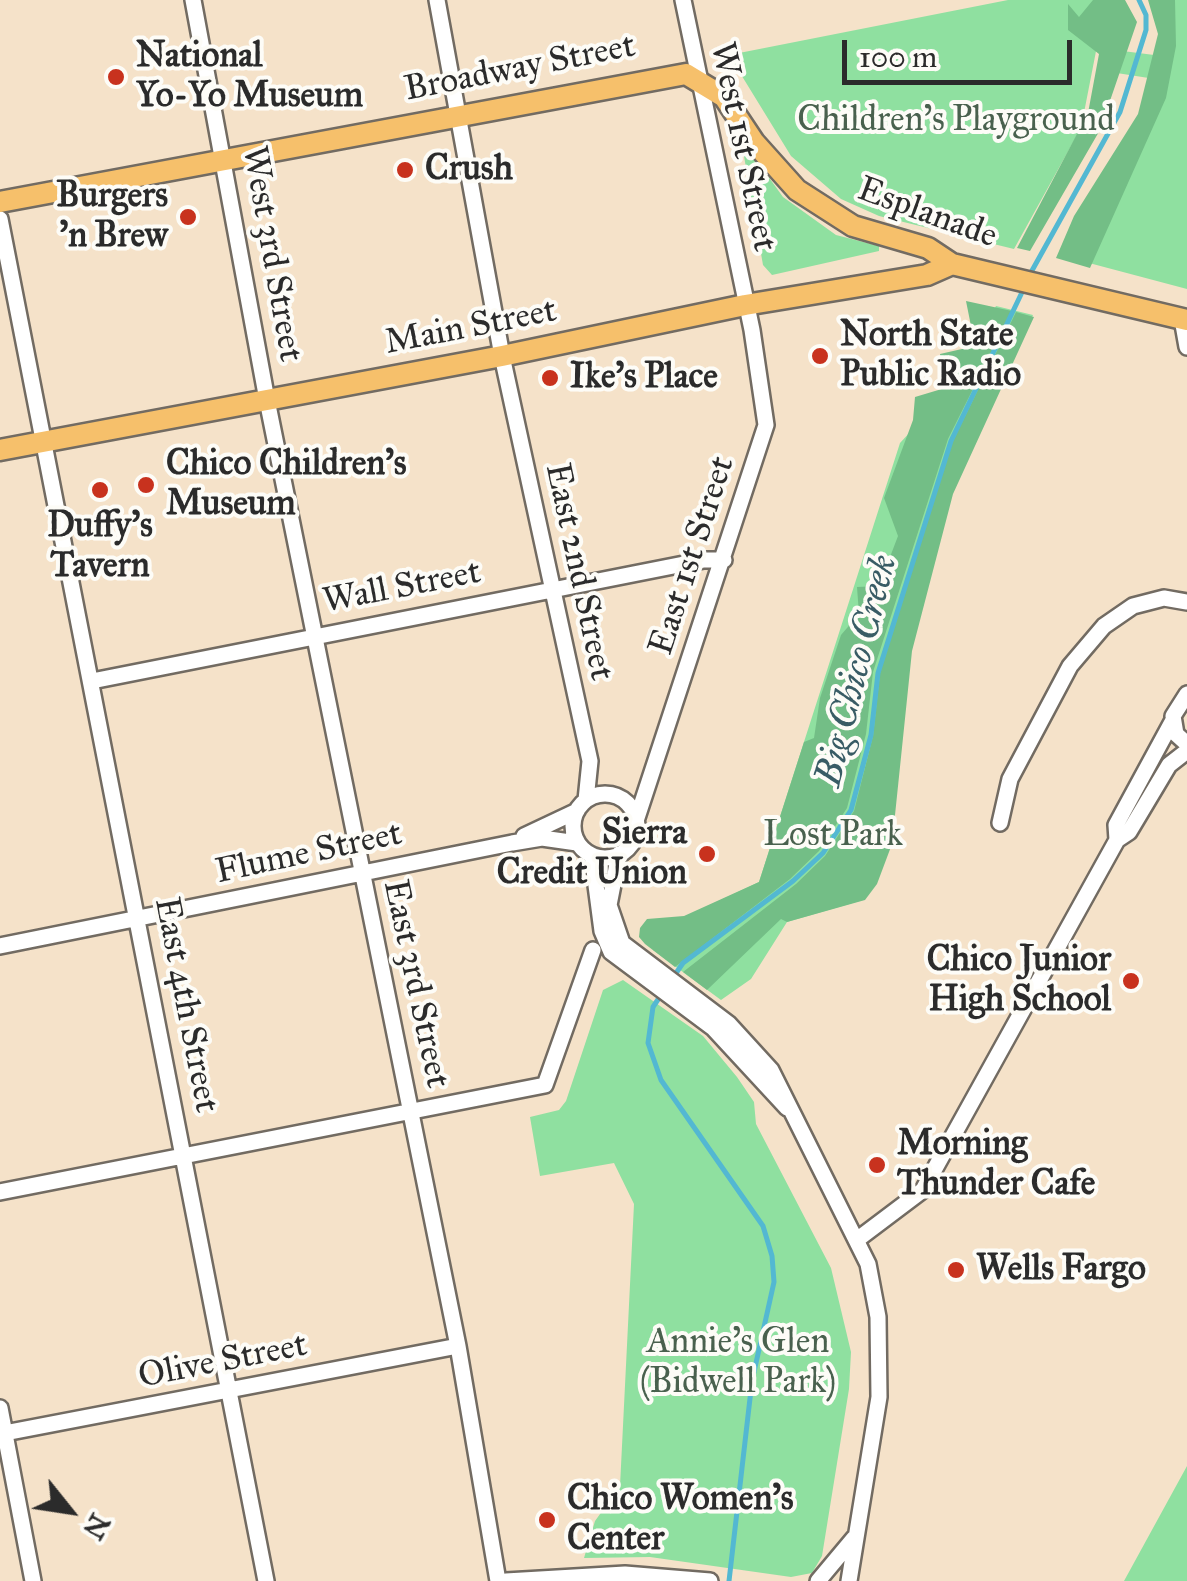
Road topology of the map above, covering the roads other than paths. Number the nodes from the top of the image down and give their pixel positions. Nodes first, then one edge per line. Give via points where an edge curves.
1 (193, 0) edge
2 (436, 0) edge
3 (683, 0) edge
4 (698, 80) junction
5 (458, 113) junction
6 (224, 158) junction
7 (0, 202) edge
8 (0, 219) edge
9 (952, 264) junction
10 (745, 305) junction
11 (1184, 319) edge
12 (1187, 347) edge
13 (502, 356) junction
14 (267, 400) junction
15 (44, 441) junction
16 (0, 450) edge
17 (724, 560) junction
18 (551, 590) junction
19 (1187, 602) edge
20 (316, 636) junction
21 (92, 681) junction
22 (1187, 694) edge
23 (1173, 720) junction
24 (1187, 748) edge
25 (582, 806) junction
26 (636, 821) junction
27 (1000, 823) dead end
28 (1117, 840) junction
29 (512, 843) junction
30 (578, 843) junction
31 (619, 854) junction
32 (592, 855) junction
33 (362, 875) junction
34 (137, 920) junction
35 (0, 946) edge
36 (593, 950) dead end
37 (644, 971) junction
38 (412, 1115) junction
39 (184, 1157) junction
40 (0, 1192) edge
41 (858, 1239) junction
42 (458, 1346) junction
43 (228, 1392) junction
44 (0, 1408) edge
45 (3, 1434) edge
46 (855, 1544) junction
47 (32, 1581) edge
48 (266, 1581) edge
49 (502, 1581) edge
50 (710, 1581) edge
51 (818, 1581) edge
52 (849, 1581) edge
53 (864, 1581) edge

1 - 6 street, West 3rd Street
2 - 5 street, East 2nd Street
3 - 4 street, West 1st Street
4 - 5 main road, Broadway Street via 674,73
4 - 9 main road, Esplanade via 724,97 784,178 811,201 853,226 928,248
4 - 10 street, West 1st Street
5 - 6 main road, Broadway Street
5 - 13 street, East 2nd Street
6 - 7 main road, Broadway Street
6 - 14 street, West 3rd Street
8 - 15 street, East 4th Street
9 - 10 main road, Main Street via 927,275
9 - 11 main road, Esplanade
10 - 13 main road, Main Street
10 - 17 street, East 1st Street via 766,426
11 - 12 street
13 - 14 main road, Main Street
13 - 18 street, East 2nd Street
14 - 15 main road, Main Street
14 - 20 street, East 3rd Street
15 - 16 main road, Main Street
15 - 21 street, East 4th Street
17 - 18 street, Wall Street
17 - 26 street, East 1st Street
18 - 20 street, Wall Street
18 - 25 street, East 2nd Street via 590,761
19 - 27 street via 1164,598 1133,606 1104,626 1070,666 1010,778
20 - 21 street, Wall Street
20 - 33 street, East 3rd Street
21 - 34 street, East 4th Street
22 - 23 street
23 - 24 street
23 - 28 street via 1116,826
24 - 28 street
25 - 26 street via 606,794 617,797
25 - 29 street, Flume Street
25 - 30 street via 573,827
26 - 31 street via 633,841
28 - 41 street via 938,1168 917,1198
29 - 30 street, Flume Street
29 - 33 street, Flume Street
30 - 32 street
31 - 32 street
31 - 37 street via 608,894 612,919
32 - 37 street via 605,940 618,959
33 - 34 street, Flume Street
33 - 38 street, East 3rd Street
34 - 35 street, Flume Street
34 - 39 street, East 4th Street
36 - 38 street via 545,1086
37 - 41 street via 744,1038 772,1070
38 - 39 street
38 - 42 street, East 3rd Street
39 - 40 street
39 - 43 street, East 4th Street
41 - 46 street via 873,1286 881,1364
42 - 43 street, Olive Street
42 - 49 street, East 3rd Street
43 - 45 street, Olive Street
43 - 48 street, East 4th Street
44 - 45 street
45 - 47 street
46 - 51 street
46 - 52 street
46 - 53 street
49 - 50 street via 625,1574

